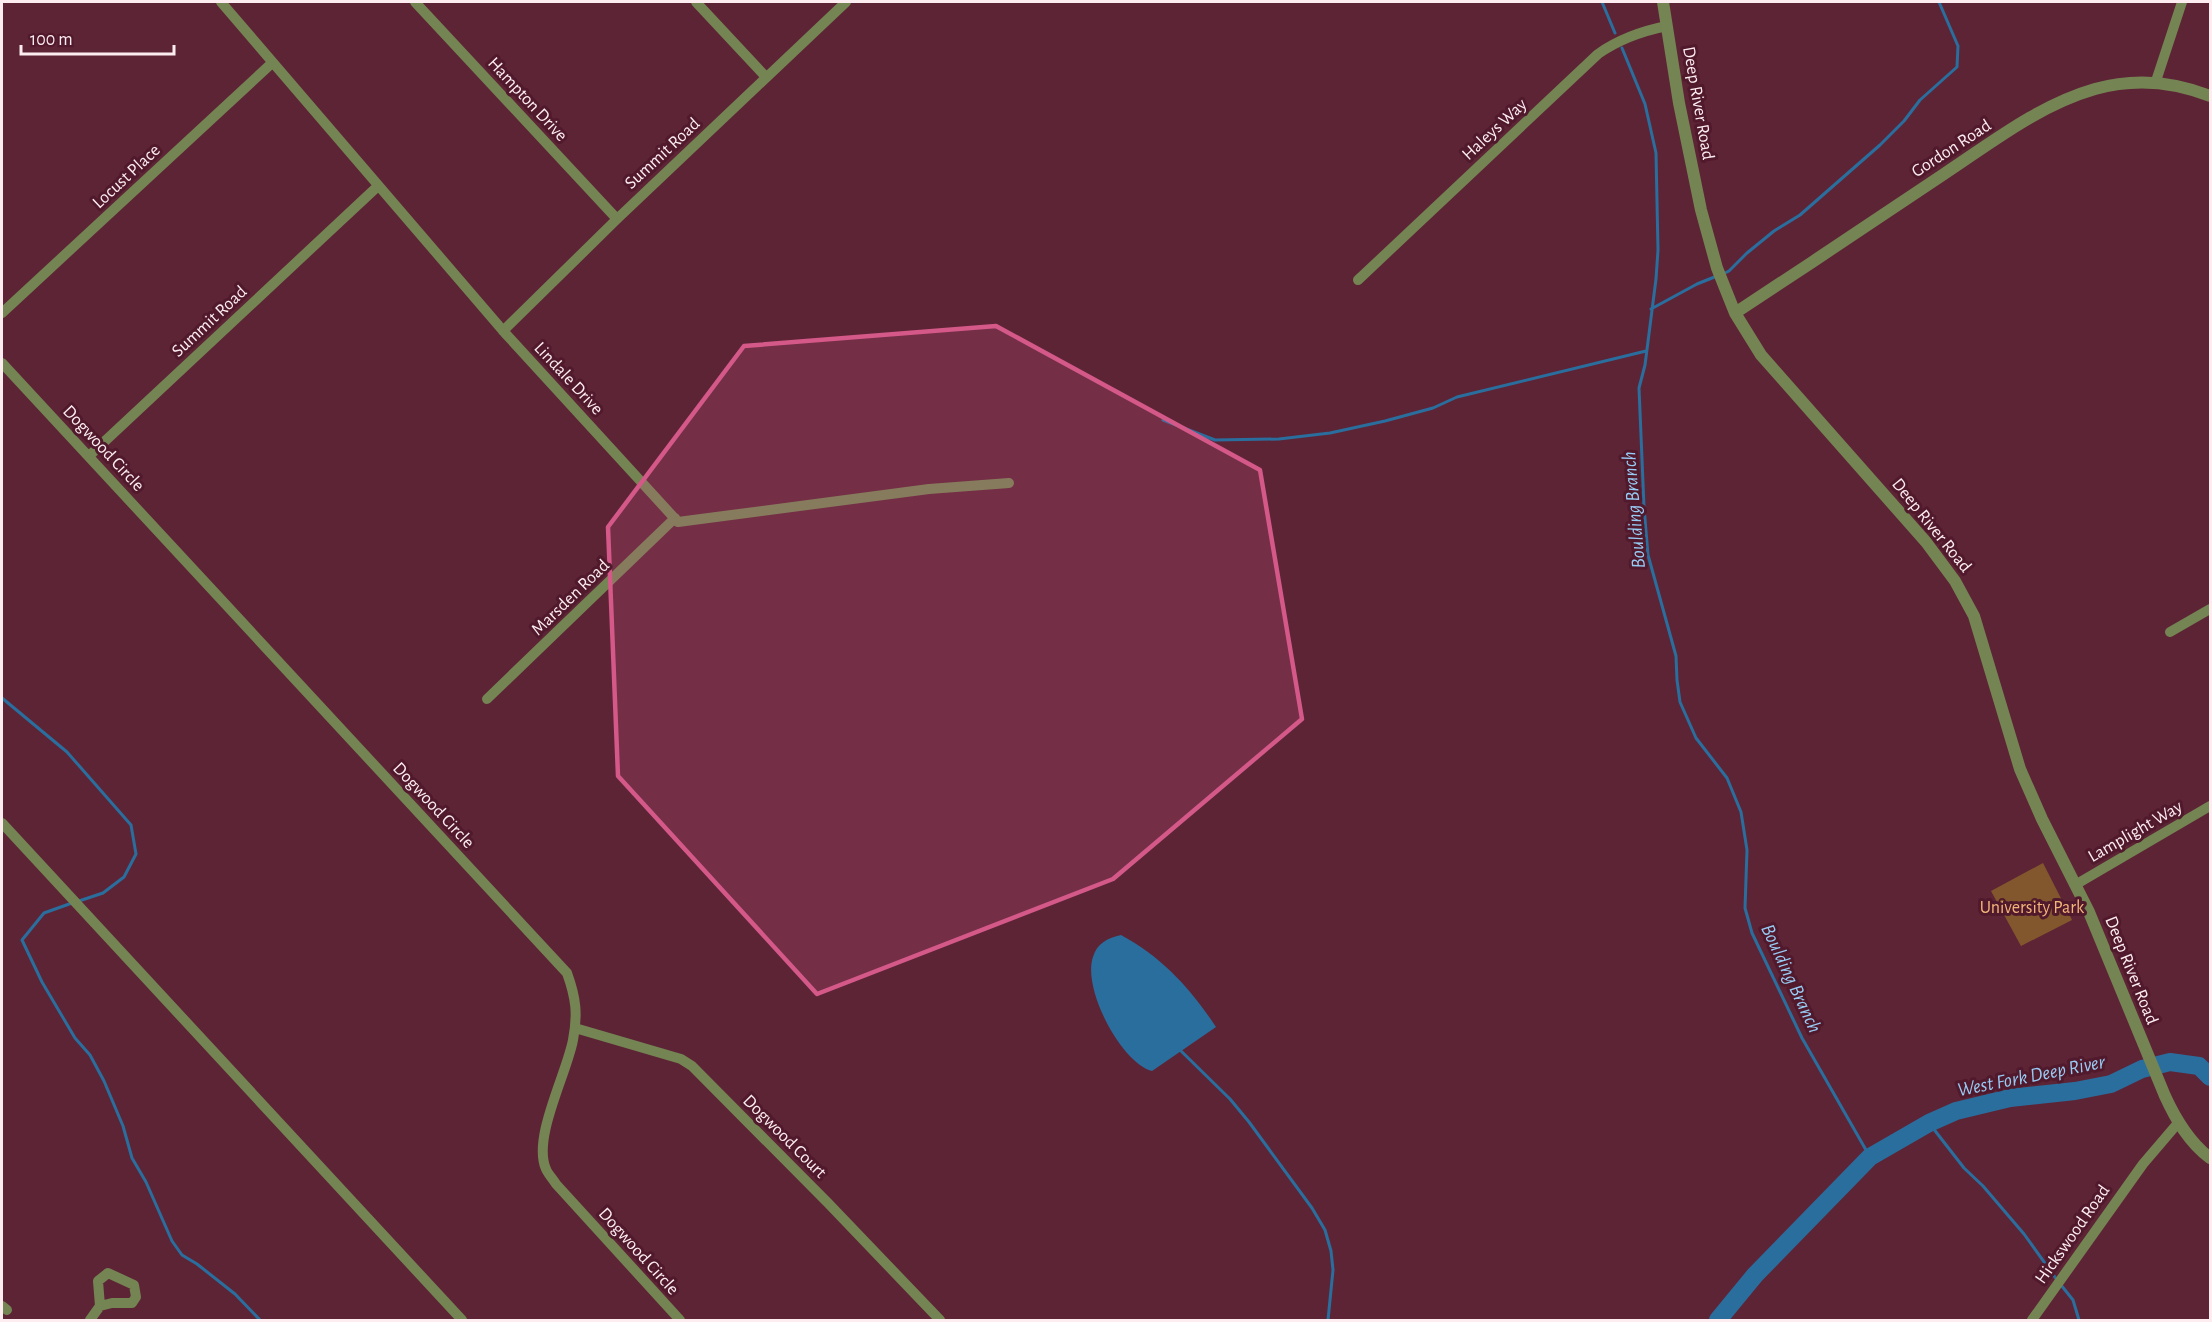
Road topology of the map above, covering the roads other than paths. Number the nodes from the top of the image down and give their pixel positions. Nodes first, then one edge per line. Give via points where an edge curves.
1 (221, 2) edge
2 (415, 2) edge
3 (696, 2) edge
4 (846, 2) edge
5 (1663, 2) edge
6 (2182, 2) edge
7 (1667, 26) junction
8 (272, 63) junction
9 (766, 77) junction
10 (2156, 81) junction
11 (2211, 96) edge
12 (378, 186) junction
13 (616, 219) junction
14 (1358, 280) dead end
15 (2, 313) edge
16 (1735, 313) junction
17 (503, 331) junction
18 (2, 363) edge
19 (89, 456) junction
20 (1009, 483) dead end
21 (675, 518) junction
22 (2211, 609) edge
23 (2170, 632) dead end
24 (487, 699) dead end
25 (2211, 806) edge
26 (2, 823) edge
27 (2075, 885) junction
28 (575, 1028) junction
29 (2178, 1123) junction
30 (2211, 1158) edge
31 (100, 1306) dead end
32 (90, 1320) edge
33 (462, 1320) edge
34 (680, 1320) edge
35 (940, 1320) edge
36 (2032, 1320) edge

1 - 8 street, Lindale Drive
2 - 13 street, Hampton Drive
3 - 9 street
4 - 9 street, Summit Road
5 - 7 street, Deep River Road
6 - 10 street
7 - 14 street, Haleys Way via 1625,38 1598,54
7 - 16 street, Deep River Road via 1694,178 1717,268
8 - 12 street, Lindale Drive
8 - 15 street, Locust Place
9 - 13 street, Summit Road
10 - 11 street, Gordon Road
10 - 16 street, Gordon Road via 2094,89 2042,112
12 - 17 street, Lindale Drive
12 - 19 street, Summit Road
13 - 17 street, Summit Road
16 - 27 street, Deep River Road via 1761,355 1921,535 1955,581 1978,629 2020,769
17 - 21 street, Lindale Drive
18 - 19 street, Dogwood Circle
19 - 28 street, Dogwood Circle via 567,973 575,995
20 - 21 street via 929,489 678,522
21 - 24 street, Marsden Road
22 - 23 street
25 - 27 street, Lamplight Way
26 - 33 street
27 - 29 street, Deep River Road
28 - 34 street, Dogwood Circle via 545,1131 542,1155 546,1169
28 - 35 street, Dogwood Court via 681,1059 692,1066
29 - 30 street, Deep River Road
29 - 36 street, Hickswood Road via 2140,1167
31 - 32 street

